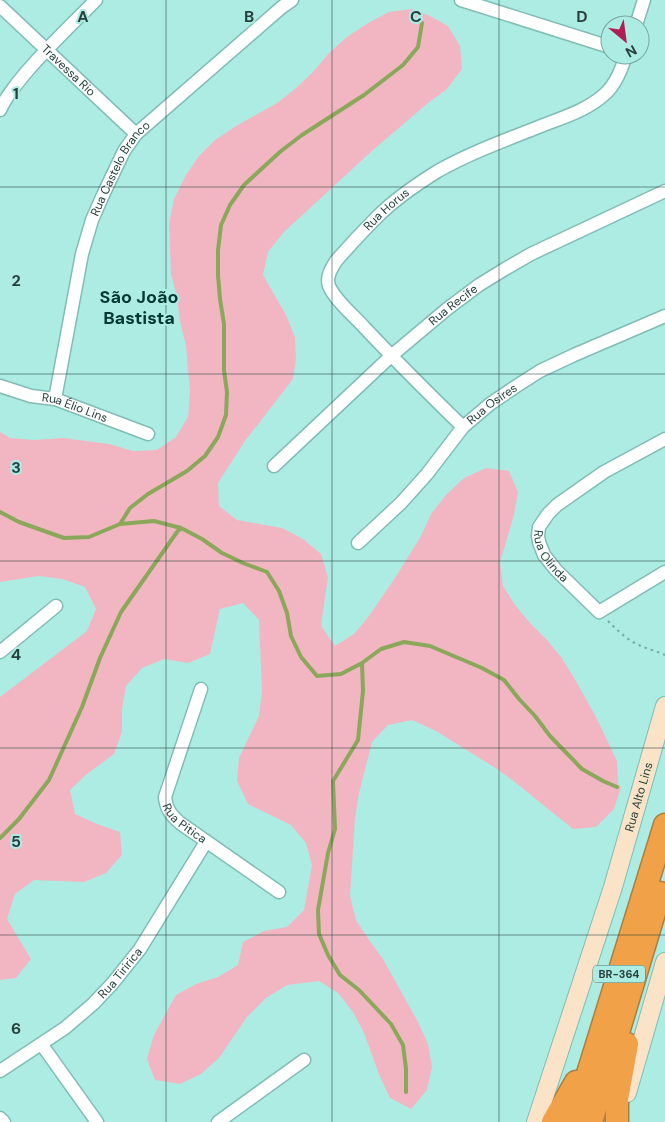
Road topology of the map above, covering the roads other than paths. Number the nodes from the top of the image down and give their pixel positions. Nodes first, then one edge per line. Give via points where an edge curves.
1 (96, 0) edge
2 (292, 0) edge
3 (461, 0) edge
4 (644, 0) edge
5 (0, 6) edge
6 (639, 15) edge
7 (600, 44) edge
8 (46, 49) junction
9 (622, 65) edge
10 (0, 110) edge
11 (136, 134) junction
12 (665, 191) edge
13 (665, 316) edge
14 (391, 356) junction
15 (0, 386) edge
16 (55, 399) junction
17 (463, 427) junction
18 (148, 434) dead end
19 (665, 439) edge
20 (274, 466) dead end
21 (358, 543) dead end
22 (665, 572) edge
23 (56, 606) dead end
24 (0, 652) edge
25 (201, 689) dead end
26 (665, 706) edge
27 (665, 825) edge
28 (206, 842) junction
29 (665, 878) edge
30 (279, 892) dead end
31 (646, 941) junction
32 (665, 962) edge
33 (42, 1045) junction
34 (594, 1053) junction
35 (304, 1060) dead end
36 (0, 1071) edge
37 (0, 1118) edge
38 (4, 1122) edge
39 (97, 1122) edge
40 (218, 1122) edge
41 (536, 1122) edge
42 (553, 1122) edge
43 (573, 1122) edge
44 (591, 1122) edge
45 (618, 1122) edge

1 - 8 street
2 - 11 street, Rua Castelo Branco
3 - 7 street
4 - 6 street
5 - 8 street, Travessa Rio
8 - 10 street via 16,84
8 - 11 street, Travessa Rio
9 - 14 street, Rua Horus via 608,91 590,106 486,147 438,171 408,191 378,215 336,261 328,279 330,288
11 - 16 street, Rua Castelo Branco via 103,195 84,245
12 - 14 street, Rua Recife via 505,269 447,309
13 - 17 street, Rua Osires via 540,371 490,404
14 - 17 street, Rua Horus
14 - 20 street, Rua Recife
15 - 16 street, Rua Élio Lins via 31,396
16 - 18 street, Rua Élio Lins
17 - 21 street, Rua Osires via 401,503
19 - 22 street, Rua Olinda via 598,476 557,505 540,527 538,536 544,555 556,570 599,612
23 - 24 street
25 - 28 street, Rua Pitica via 166,803 180,823
26 - 41 main road, Rua Alto Lins via 613,887
27 - 34 highway, BR-364
28 - 30 street, Rua Pitica
28 - 33 street, Rua Tiririca via 128,966 93,1004
29 - 31 highway, BR-364
31 - 44 highway, BR-364
31 - 45 highway via 617,1099
32 - 45 main road
33 - 36 street, Rua Tiririca
33 - 39 street
34 - 42 highway
34 - 43 highway, BR-364
35 - 40 street
37 - 38 street

